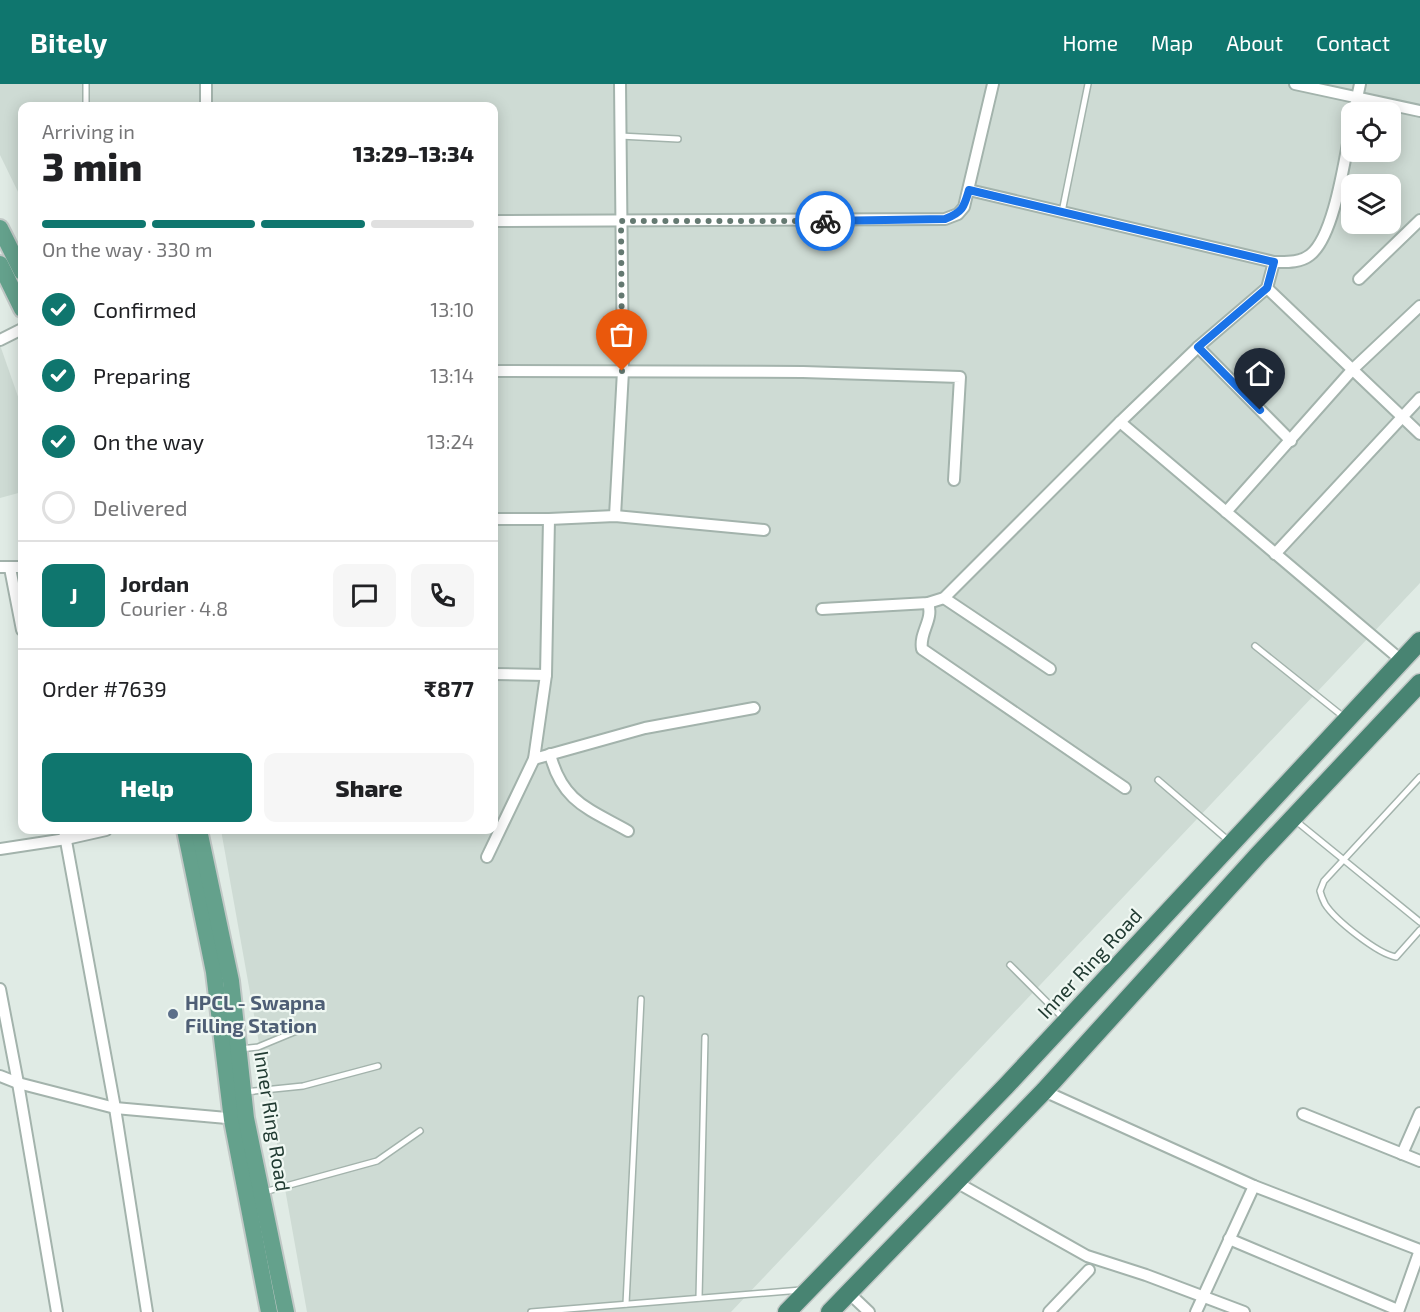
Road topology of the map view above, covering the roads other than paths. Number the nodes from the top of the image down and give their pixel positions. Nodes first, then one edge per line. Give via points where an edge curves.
1 (86, 84) edge
2 (206, 84) edge
3 (620, 84) edge
4 (993, 84) edge
5 (1088, 84) edge
6 (1295, 84) edge
7 (1360, 84) edge
8 (1357, 98) junction
9 (86, 102) edge
10 (206, 102) edge
11 (1356, 102) edge
12 (1420, 111) edge
13 (620, 136) junction
14 (678, 139) dead end
15 (1343, 162) edge
16 (969, 190) junction
17 (1062, 212) junction
18 (1420, 220) edge
19 (498, 221) edge
20 (621, 221) junction
21 (0, 228) edge
22 (1274, 262) junction
23 (0, 264) edge
24 (18, 264) edge
25 (1359, 279) dead end
26 (1267, 288) junction
27 (18, 301) edge
28 (1420, 306) edge
29 (18, 331) edge
30 (0, 340) edge
31 (1198, 347) junction
32 (1353, 369) junction
33 (498, 371) edge
34 (622, 371) junction
35 (1420, 398) edge
36 (1401, 416) junction
37 (1120, 422) junction
38 (1420, 434) edge
39 (1291, 441) junction
40 (954, 480) dead end
41 (1226, 512) junction
42 (615, 516) junction
43 (498, 519) edge
44 (549, 519) junction
45 (764, 530) dead end
46 (1275, 554) junction
47 (5, 567) edge
48 (944, 598) junction
49 (928, 603) junction
50 (822, 609) dead end
51 (18, 615) edge
52 (1420, 641) edge
53 (1255, 646) dead end
54 (1401, 660) junction
55 (1050, 669) dead end
56 (498, 674) edge
57 (546, 675) junction
58 (1420, 683) edge
59 (754, 708) dead end
60 (1346, 720) junction
61 (550, 754) junction
62 (534, 759) junction
63 (1420, 777) edge
64 (1158, 780) dead end
65 (1125, 788) dead end
66 (1293, 818) junction
67 (628, 831) dead end
68 (65, 834) edge
69 (186, 834) edge
70 (200, 834) edge
71 (1232, 843) junction
72 (0, 849) edge
73 (487, 857) dead end
74 (1342, 861) junction
75 (1420, 922) edge
76 (1420, 930) edge
77 (1010, 964) dead end
78 (0, 989) edge
79 (641, 999) dead end
80 (1066, 1021) junction
81 (298, 1030) dead end
82 (705, 1037) dead end
83 (238, 1049) junction
84 (378, 1066) dead end
85 (0, 1076) edge
86 (18, 1083) junction
87 (1044, 1091) junction
88 (243, 1093) junction
89 (115, 1108) junction
90 (1420, 1113) edge
91 (1303, 1114) dead end
92 (239, 1119) junction
93 (420, 1131) dead end
94 (1402, 1154) junction
95 (1420, 1161) edge
96 (956, 1182) junction
97 (911, 1184) junction
98 (1254, 1186) junction
99 (261, 1192) junction
100 (933, 1206) junction
101 (1229, 1239) junction
102 (1420, 1250) edge
103 (1089, 1270) dead end
104 (809, 1289) junction
105 (849, 1293) junction
106 (1203, 1296) junction
107 (699, 1298) junction
108 (626, 1304) junction
109 (1398, 1311) edge
110 (57, 1312) edge
111 (147, 1312) edge
112 (269, 1312) edge
113 (286, 1312) edge
114 (531, 1312) edge
115 (787, 1312) edge
116 (830, 1312) edge
117 (869, 1312) edge
118 (1049, 1312) edge
119 (1196, 1312) edge
120 (1244, 1312) edge

1 - 9 lane
2 - 10 street
3 - 13 street
4 - 16 street
5 - 17 lane
6 - 8 street
7 - 8 street
8 - 11 street
8 - 12 street
13 - 14 lane
13 - 20 street
15 - 22 street via 1329,228 1319,247 1299,261
16 - 17 street
16 - 20 street via 964,207 945,219
17 - 22 street
18 - 25 street
19 - 20 street
20 - 34 street
21 - 24 main road
22 - 26 street
23 - 27 main road
26 - 31 street
26 - 32 street
28 - 32 street
29 - 30 street
31 - 37 street
31 - 39 street
32 - 36 street
32 - 39 street
33 - 34 street
34 - 40 street via 960,377
34 - 42 street
35 - 36 street
36 - 38 street
36 - 46 street
37 - 41 street
37 - 48 street
39 - 41 street
41 - 46 street
42 - 44 street
42 - 45 street
43 - 44 street
44 - 57 street
46 - 54 street
47 - 51 street
48 - 49 street
48 - 55 street
49 - 50 street
49 - 65 street via 931,610 922,649
52 - 54 highway, Inner Ring Road
53 - 60 lane
54 - 60 highway, Inner Ring Road
56 - 57 street
57 - 62 street
58 - 66 highway
59 - 61 street via 645,728
60 - 71 highway, Inner Ring Road
61 - 62 street
61 - 67 street via 555,772 576,801
62 - 73 street
63 - 74 lane
64 - 71 lane
66 - 74 lane
66 - 87 highway
68 - 72 street
68 - 89 street
69 - 92 main road, Inner Ring Road
70 - 83 main road, Inner Ring Road via 231,981
71 - 80 highway, Inner Ring Road
74 - 75 lane
74 - 76 lane via 1320,891 1334,914 1373,947 1392,957 1400,954
77 - 80 lane
78 - 86 street
79 - 108 lane
80 - 97 highway, Inner Ring Road
81 - 83 lane via 258,1047
82 - 107 lane
83 - 88 main road, Inner Ring Road
84 - 88 lane via 303,1086
85 - 86 street
86 - 89 street
86 - 110 street
87 - 96 highway
87 - 98 street
88 - 92 main road, Inner Ring Road
89 - 92 street
89 - 111 street
90 - 94 street
91 - 94 street
92 - 99 main road, Inner Ring Road
92 - 112 main road, Inner Ring Road
93 - 99 lane via 376,1161
94 - 95 street
96 - 100 highway
96 - 106 street via 1088,1256
97 - 100 highway
97 - 104 highway, Inner Ring Road
98 - 101 street
98 - 102 street
99 - 113 main road, Inner Ring Road
100 - 105 highway
101 - 106 street
101 - 109 street
102 - 109 street
103 - 118 street
104 - 107 lane
104 - 115 highway, Inner Ring Road
105 - 116 highway
105 - 117 street
106 - 119 street
106 - 120 street
107 - 108 lane
108 - 114 lane

